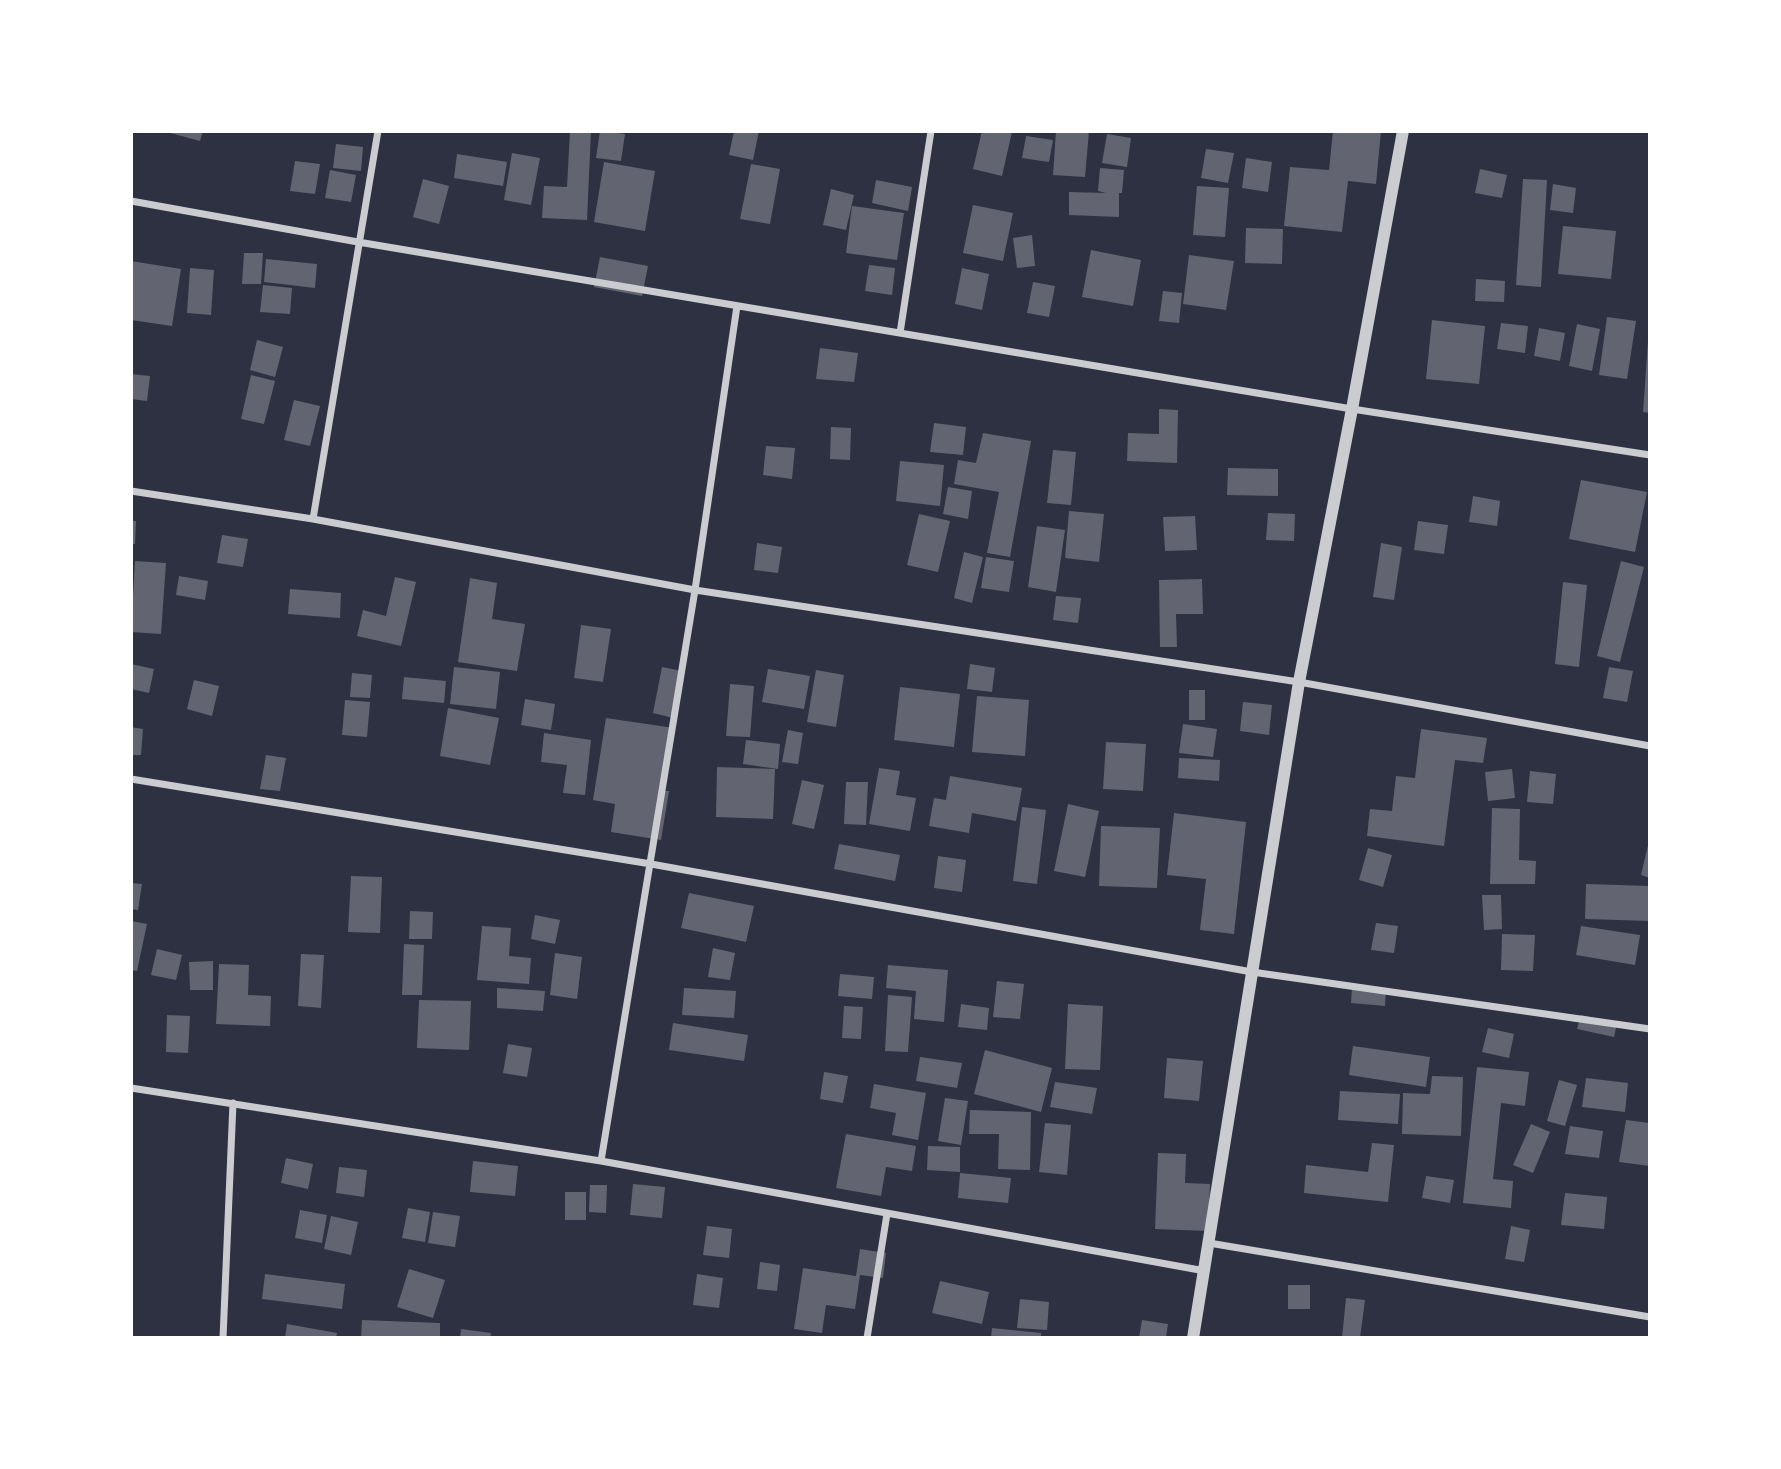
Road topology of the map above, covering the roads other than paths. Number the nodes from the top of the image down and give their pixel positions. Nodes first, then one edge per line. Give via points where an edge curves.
1 (378, 131) edge
2 (931, 131) edge
3 (1403, 131) edge
4 (131, 201) edge
5 (358, 242) junction
6 (737, 306) junction
7 (900, 333) junction
8 (1352, 409) junction
9 (1650, 454) edge
10 (131, 491) edge
11 (313, 519) junction
12 (695, 590) junction
13 (1299, 682) junction
14 (1650, 746) edge
15 (131, 779) edge
16 (651, 864) junction
17 (1252, 972) junction
18 (1650, 1029) edge
19 (131, 1088) edge
20 (233, 1103) junction
21 (601, 1161) junction
22 (887, 1214) junction
23 (1209, 1243) junction
24 (1205, 1271) junction
25 (1650, 1317) edge
26 (223, 1338) edge
27 (867, 1338) edge
28 (1193, 1338) edge

1 - 5 street
2 - 7 street
3 - 8 street
4 - 5 street
5 - 6 street
5 - 11 street
6 - 7 street
6 - 12 street
7 - 8 street
8 - 9 street
8 - 13 street
10 - 11 street
11 - 12 street
12 - 13 street
12 - 16 street
13 - 14 street
13 - 17 street
15 - 16 street
16 - 17 street
16 - 21 street
17 - 18 street
17 - 23 street
19 - 20 street
20 - 21 street
20 - 26 street
21 - 22 street
22 - 24 street
22 - 27 street
23 - 24 street
23 - 25 street
24 - 28 street

